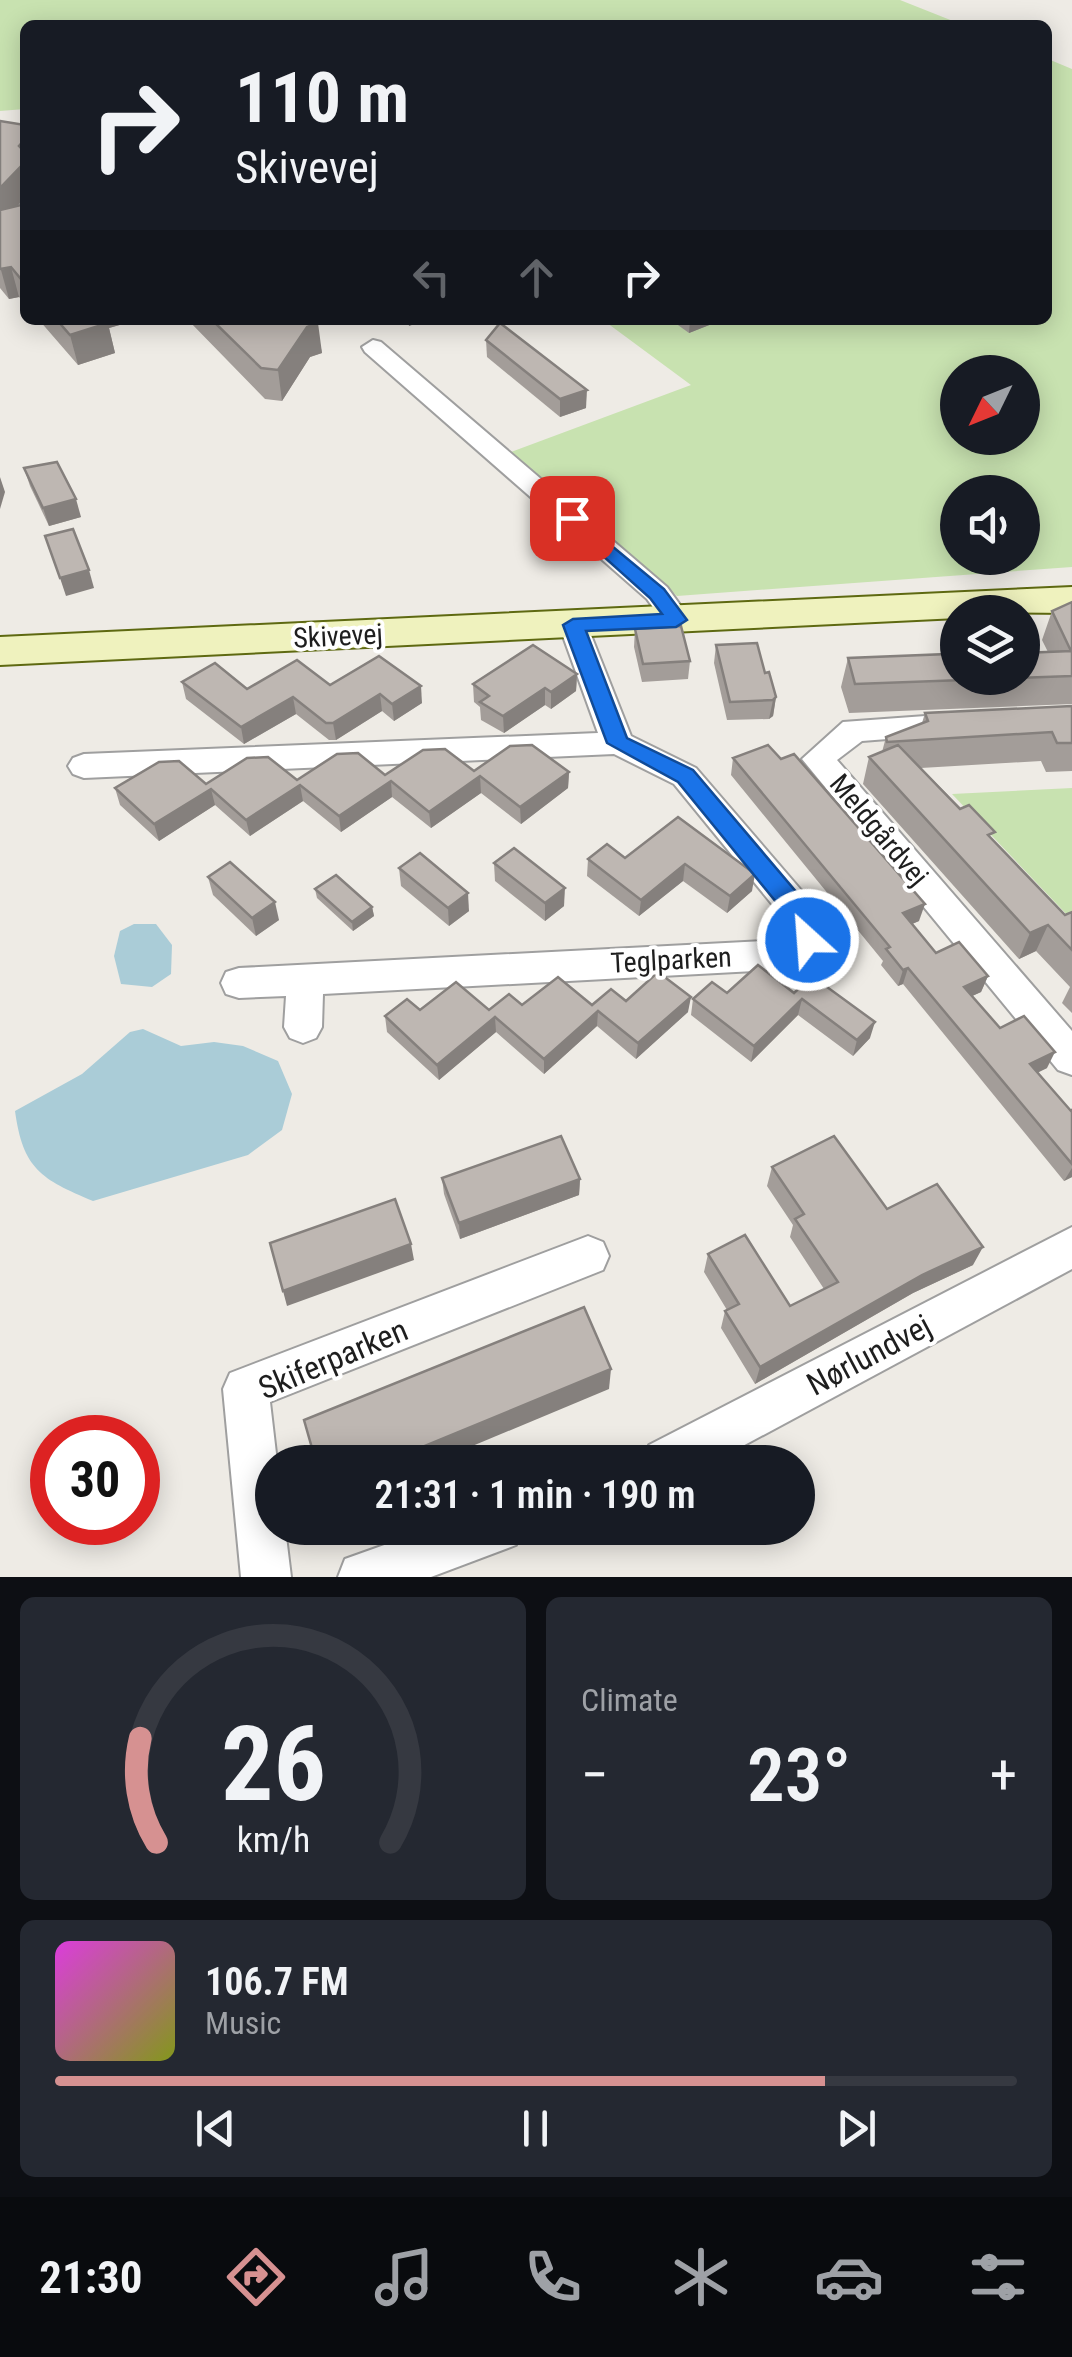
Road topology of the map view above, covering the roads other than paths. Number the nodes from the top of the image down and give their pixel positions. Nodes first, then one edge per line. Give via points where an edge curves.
1 (372, 347) dead end
2 (1072, 600) edge
3 (676, 620) junction
4 (573, 625) junction
5 (0, 651) edge
6 (993, 723) edge
7 (618, 743) junction
8 (84, 766) dead end
9 (306, 980) junction
10 (239, 983) dead end
11 (304, 1027) dead end
12 (1072, 1058) edge
13 (1072, 1246) edge
14 (588, 1256) dead end
15 (698, 1445) edge
16 (452, 1545) edge
17 (266, 1577) edge
18 (364, 1577) edge

1 - 3 street via 657,594
2 - 3 street, Skivevej
3 - 4 street, Skivevej
4 - 5 street, Skivevej
4 - 7 street
6 - 12 street, Meldgårdvej via 854,730 818,758
7 - 8 street, Teglparken
7 - 9 street, Teglparken via 686,776 806,921 808,940 793,954
9 - 10 street, Teglparken
9 - 11 street
13 - 15 street, Nørlundvej
14 - 17 street, Skiferparken via 246,1390
16 - 18 street

